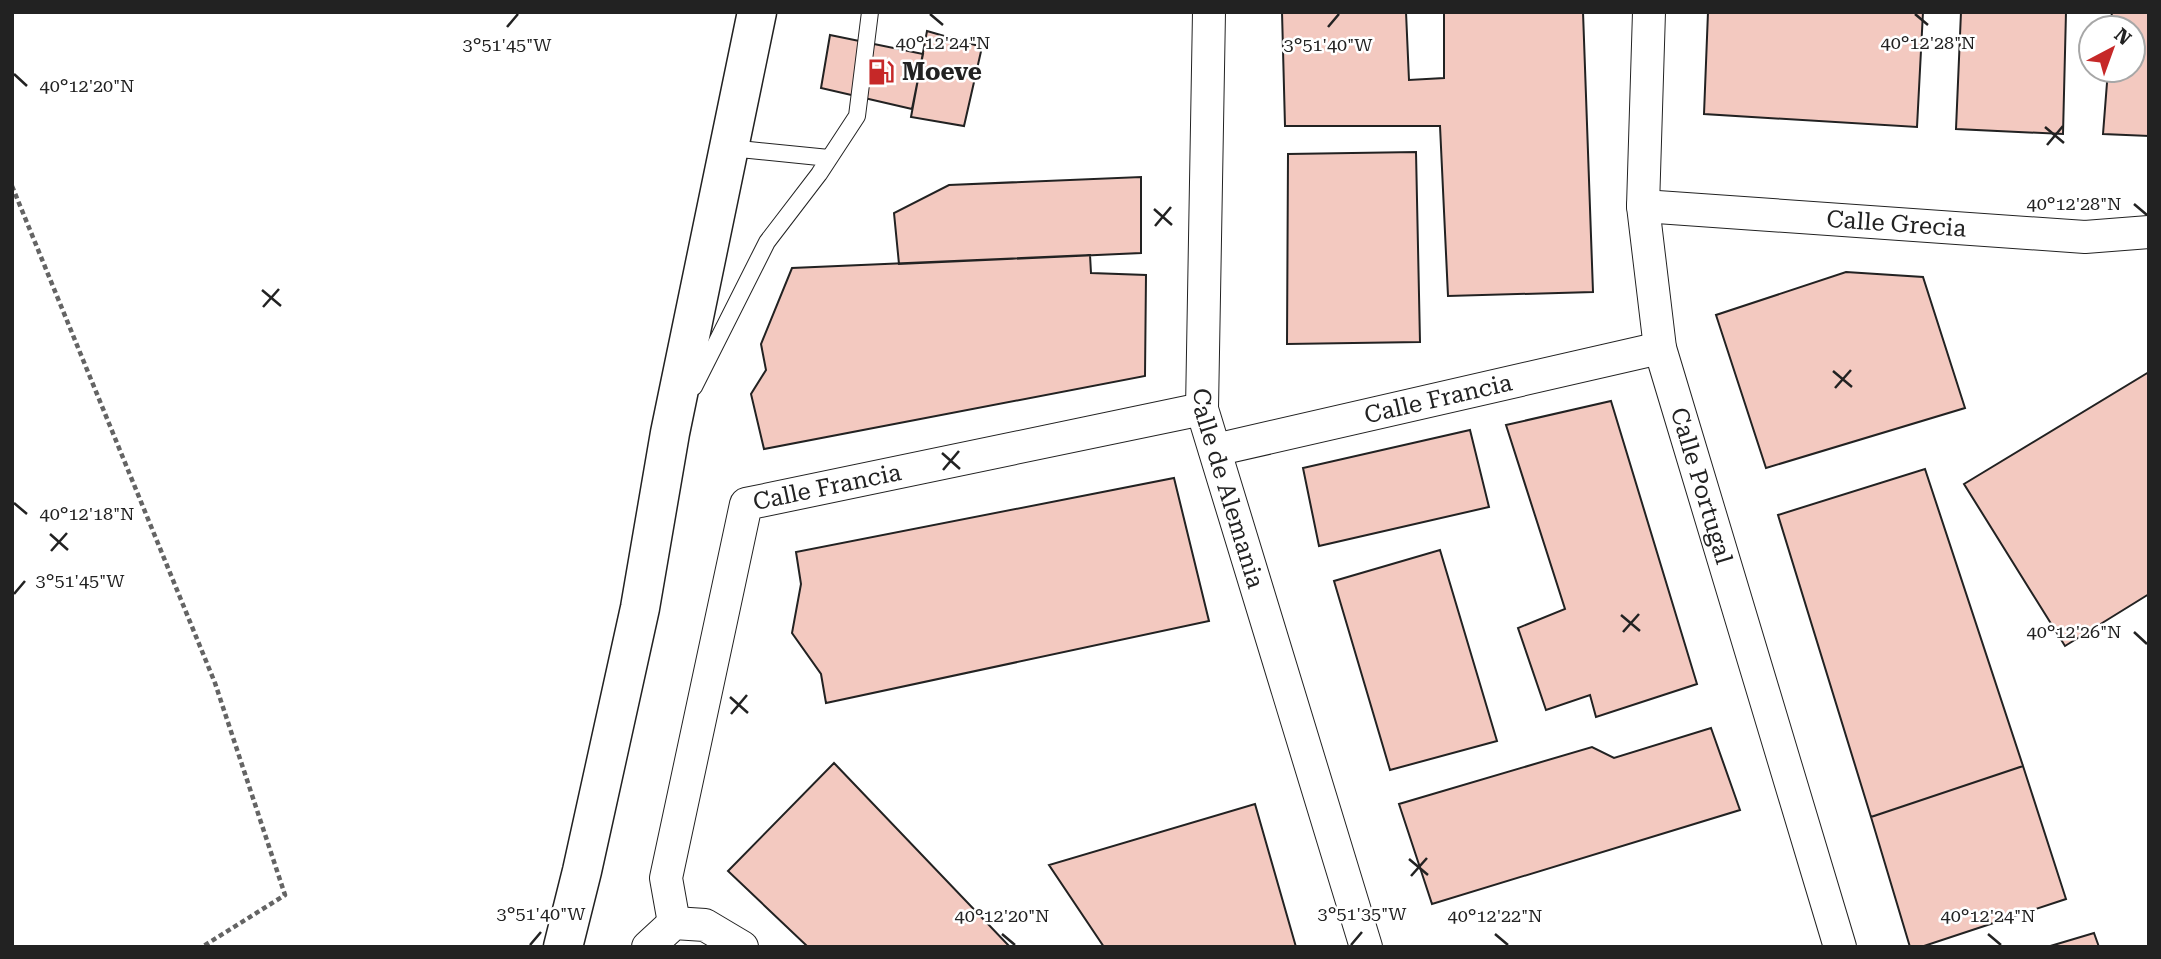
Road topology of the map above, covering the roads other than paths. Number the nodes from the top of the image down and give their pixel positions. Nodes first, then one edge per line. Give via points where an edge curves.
1 (757, 12) edge
2 (870, 12) edge
3 (1209, 12) edge
4 (1649, 12) edge
5 (730, 148) junction
6 (829, 158) junction
7 (1643, 206) junction
8 (2149, 232) edge
9 (1660, 348) junction
10 (1202, 410) junction
11 (670, 433) junction
12 (1215, 450) junction
13 (582, 871) junction
14 (674, 923) junction
15 (563, 947) edge
16 (579, 947) edge
17 (648, 947) edge
18 (742, 947) edge
19 (1366, 947) edge
20 (1840, 947) edge

1 - 5 main road
2 - 6 lane via 857,116
3 - 10 street, Calle de Alemania
4 - 7 street, Calle Portugal
5 - 6 lane
5 - 11 main road
6 - 11 lane via 767,242
7 - 8 street, Calle Grecia via 2085,237
7 - 9 street, Calle Portugal
9 - 12 street, Calle Francia
9 - 20 street, Calle Portugal
10 - 12 street, Calle de Alemania
10 - 14 street, Calle Francia via 746,504 666,878
11 - 13 main road via 640,608
12 - 19 street, Calle de Alemania
13 - 15 main road
13 - 16 main road
14 - 17 street
14 - 18 street via 705,925

